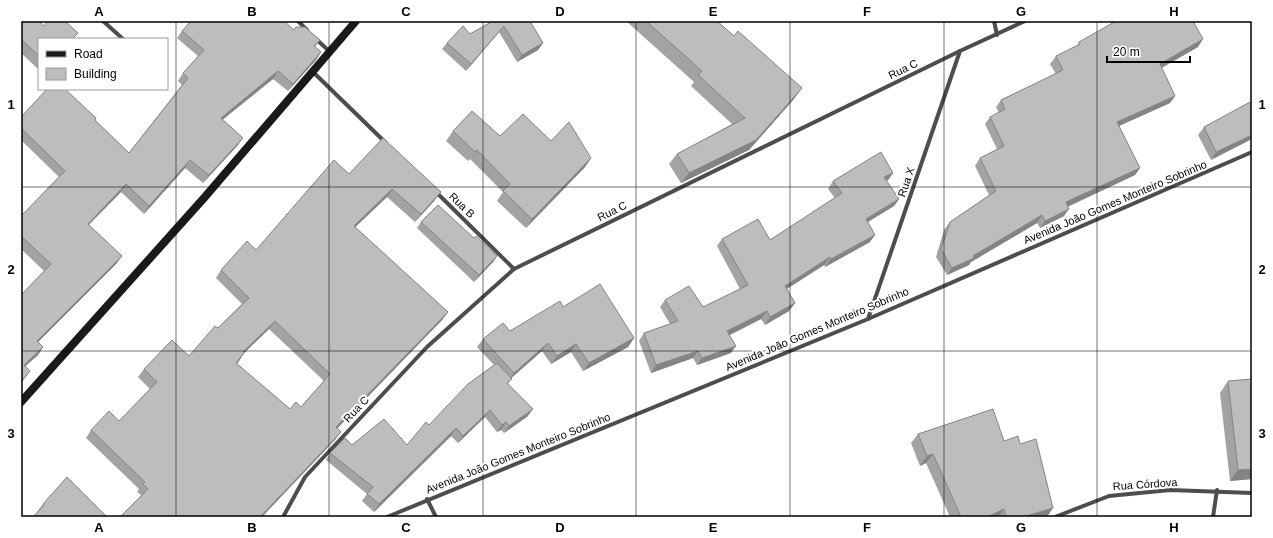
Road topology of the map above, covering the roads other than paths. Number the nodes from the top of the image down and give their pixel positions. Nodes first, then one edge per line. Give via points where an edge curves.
1 (103, 21) edge
2 (298, 21) edge
3 (356, 21) edge
4 (994, 21) edge
5 (1025, 21) edge
6 (997, 35) junction
7 (122, 38) edge
8 (329, 51) junction
9 (960, 51) junction
10 (312, 71) junction
11 (390, 148) edge
12 (1252, 152) edge
13 (430, 186) edge
14 (514, 269) junction
15 (868, 319) junction
16 (21, 402) edge
17 (1217, 490) junction
18 (1252, 493) edge
19 (427, 499) junction
20 (283, 517) edge
21 (387, 517) edge
22 (436, 517) edge
23 (1055, 517) edge
24 (1213, 517) edge

1 - 7 street
2 - 8 street
3 - 8 main road
4 - 6 street
5 - 6 street, Rua C
6 - 9 street, Rua C
8 - 10 main road
9 - 14 street, Rua C
9 - 15 street, Rua X
10 - 11 street
10 - 16 main road via 204,198
12 - 15 street, Avenida João Gomes Monteiro Sobrinho
13 - 14 street, Rua B
14 - 20 street, Rua C via 427,347 305,477
15 - 19 street, Avenida João Gomes Monteiro Sobrinho
17 - 18 street, Rua Córdova
17 - 23 street, Rua Córdova via 1170,490 1109,496
17 - 24 street
19 - 21 street, Avenida João Gomes Monteiro Sobrinho
19 - 22 street

